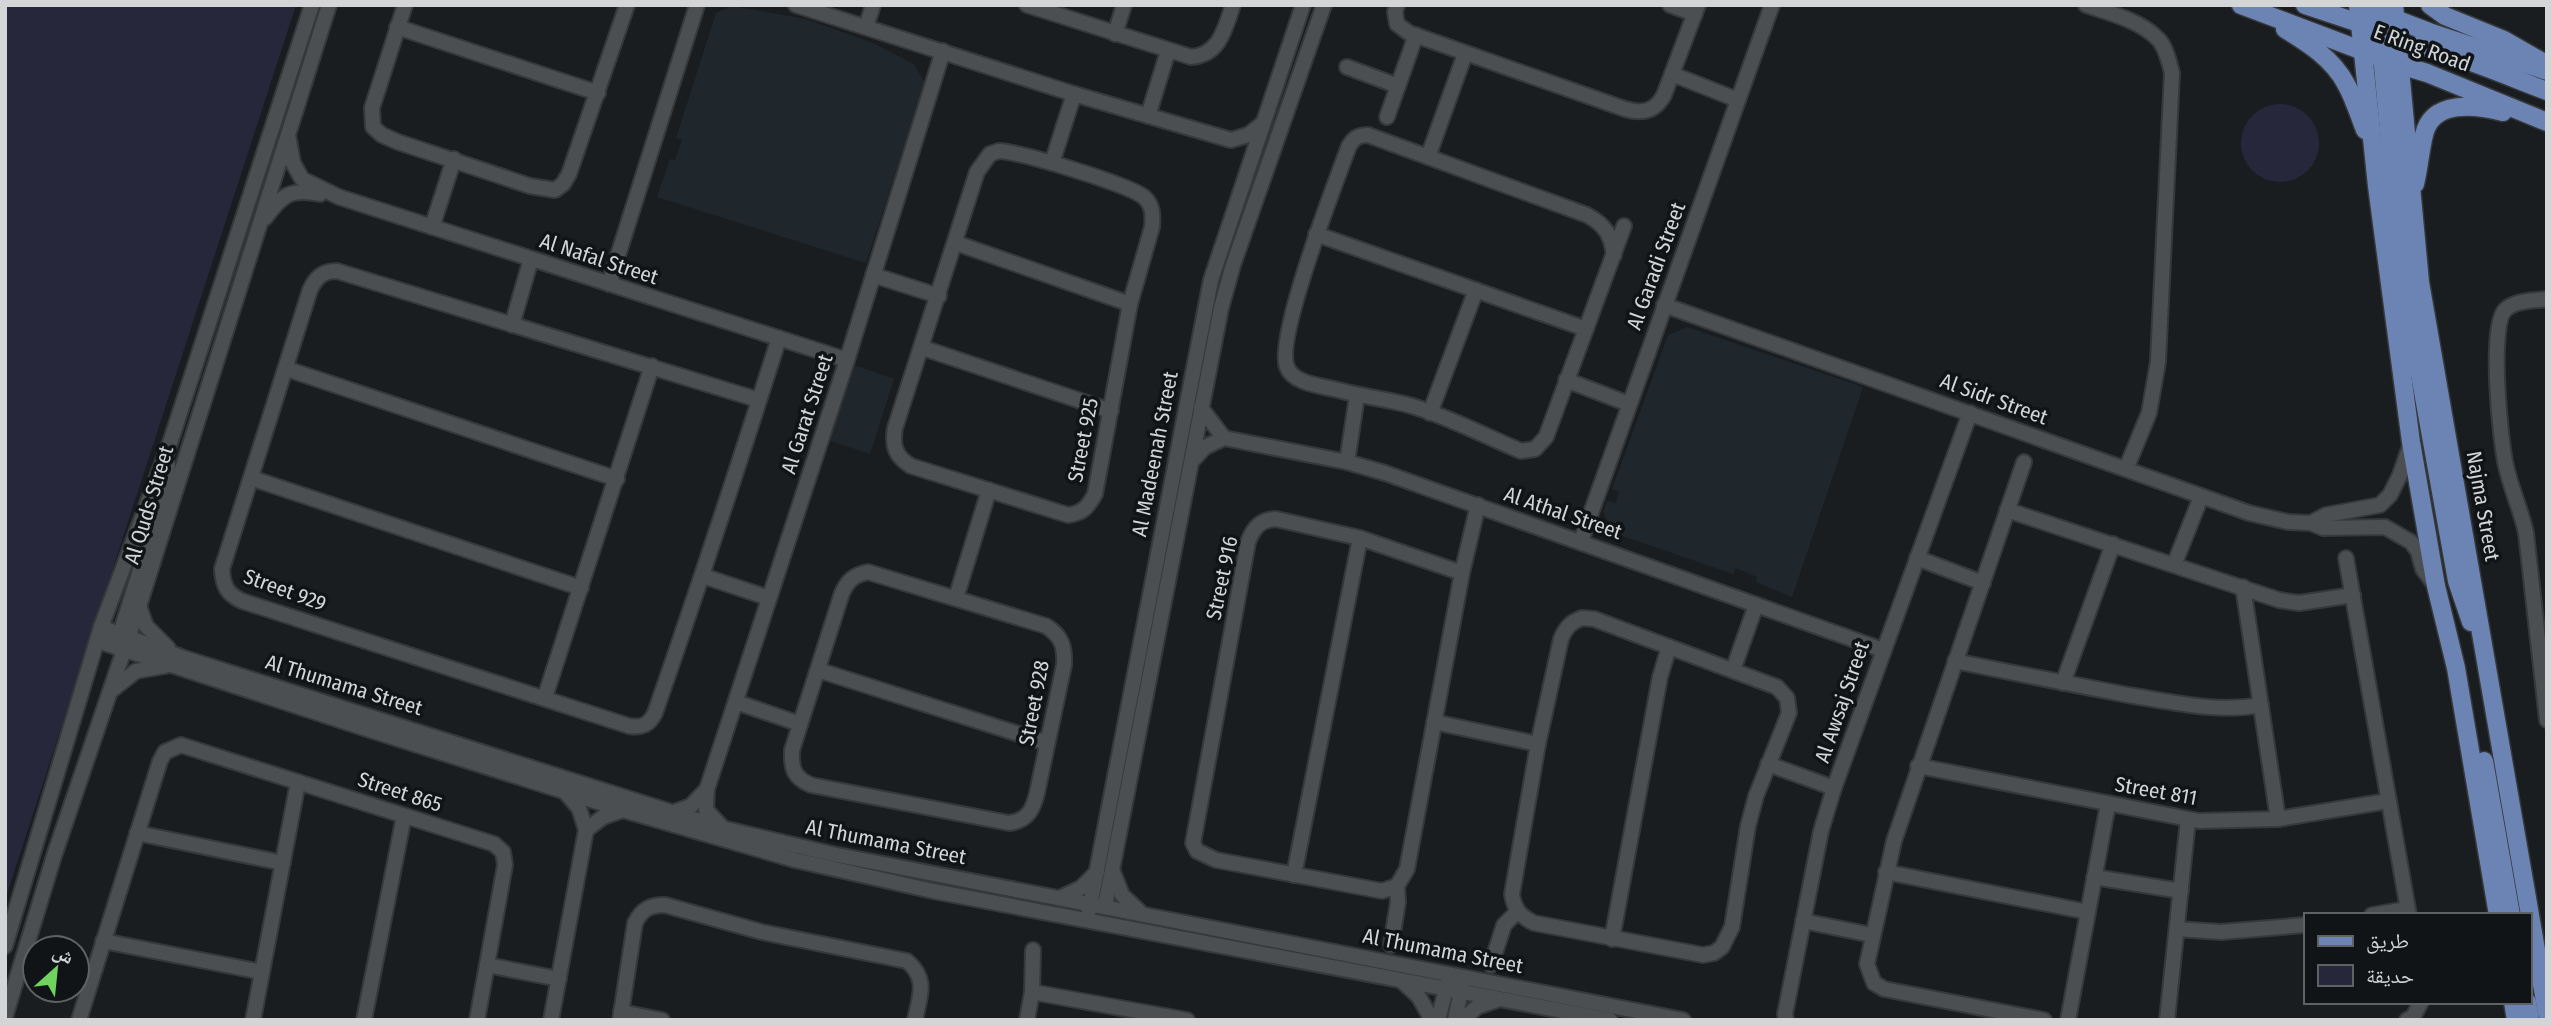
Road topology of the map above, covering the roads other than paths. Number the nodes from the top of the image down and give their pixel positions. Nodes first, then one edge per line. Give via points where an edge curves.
1 (312, 5) edge
2 (328, 5) edge
3 (405, 5) edge
4 (627, 5) edge
5 (696, 5) edge
6 (796, 5) edge
7 (873, 5) edge
8 (1027, 5) edge
9 (1124, 5) edge
10 (1233, 5) edge
11 (1303, 5) edge
12 (1324, 5) edge
13 (1397, 5) edge
14 (1670, 5) edge
15 (1772, 5) edge
16 (2086, 5) edge
17 (2305, 5) edge
18 (2430, 5) edge
19 (2245, 7) edge
20 (1696, 10) edge
21 (2377, 23) edge
22 (397, 27) junction
23 (866, 27) junction
24 (1115, 34) junction
25 (1416, 35) junction
26 (943, 51) junction
27 (1168, 51) junction
28 (2364, 51) junction
29 (1465, 54) junction
30 (2400, 65) junction
31 (2547, 65) edge
32 (1347, 67) dead end
33 (2547, 71) edge
34 (1672, 74) junction
35 (1398, 86) junction
36 (2547, 91) edge
37 (598, 93) junction
38 (1074, 94) junction
39 (1738, 100) junction
40 (1148, 116) junction
41 (1387, 117) dead end
42 (2542, 121) edge
43 (1262, 124) junction
44 (288, 132) junction
45 (1231, 140) junction
46 (2374, 153) junction
47 (1428, 157) junction
48 (454, 159) junction
49 (1052, 163) junction
50 (1246, 172) junction
51 (339, 197) junction
52 (2411, 201) junction
53 (1624, 226) dead end
54 (258, 227) junction
55 (432, 227) junction
56 (1316, 234) junction
57 (956, 243) junction
58 (1614, 254) junction
59 (531, 259) junction
60 (873, 275) junction
61 (609, 284) junction
62 (1476, 290) junction
63 (939, 296) junction
64 (2547, 299) edge
65 (1130, 304) junction
66 (1664, 305) junction
67 (512, 325) junction
68 (1586, 329) junction
69 (779, 338) junction
70 (923, 348) junction
71 (847, 360) junction
72 (652, 366) junction
73 (287, 369) junction
74 (1566, 380) junction
75 (1357, 396) junction
76 (760, 400) junction
77 (1629, 404) junction
78 (1201, 408) junction
79 (1111, 411) junction
80 (1430, 413) junction
81 (1970, 413) junction
82 (1224, 438) junction
83 (171, 440) junction
84 (2411, 442) junction
85 (1192, 461) junction
86 (1347, 462) junction
87 (2024, 462) dead end
88 (2126, 469) junction
89 (251, 478) junction
90 (617, 479) junction
91 (989, 490) junction
92 (2201, 496) junction
93 (1478, 505) junction
94 (2007, 510) junction
95 (2311, 523) junction
96 (1360, 538) junction
97 (1581, 541) junction
98 (2113, 544) junction
99 (1917, 558) junction
100 (2346, 558) dead end
101 (2175, 565) junction
102 (1462, 573) junction
103 (703, 576) junction
104 (1983, 583) junction
105 (2435, 586) junction
106 (2243, 587) junction
107 (581, 588) junction
108 (2353, 595) junction
109 (956, 597) junction
110 (769, 598) junction
111 (1756, 605) junction
112 (139, 606) junction
113 (100, 634) junction
114 (124, 640) junction
115 (1669, 647) junction
116 (1883, 650) junction
117 (1955, 661) junction
118 (179, 662) junction
119 (2456, 668) junction
120 (818, 670) junction
121 (1733, 670) junction
122 (2489, 671) junction
123 (2063, 683) junction
124 (111, 691) junction
125 (545, 697) junction
126 (736, 702) junction
127 (2260, 705) junction
128 (2547, 720) edge
129 (1434, 722) junction
130 (800, 724) junction
131 (1047, 743) junction
132 (1538, 744) junction
133 (1768, 764) junction
134 (1918, 766) junction
135 (298, 782) junction
136 (1834, 788) junction
137 (707, 789) junction
138 (563, 790) junction
139 (2388, 801) junction
140 (2108, 804) junction
141 (622, 810) junction
142 (674, 812) junction
143 (404, 816) junction
144 (2278, 819) junction
145 (2188, 820) junction
146 (723, 828) junction
147 (586, 830) junction
148 (137, 833) junction
149 (283, 863) junction
150 (1105, 871) junction
151 (1886, 872) junction
152 (1294, 874) junction
153 (2094, 877) junction
154 (1397, 886) junction
155 (2181, 891) junction
156 (1060, 898) junction
157 (1093, 911) junction
158 (1517, 912) junction
159 (2088, 912) junction
160 (2408, 912) edge
161 (2498, 913) edge
162 (2511, 913) edge
163 (2530, 913) edge
164 (1141, 914) junction
165 (2531, 920) edge
166 (1803, 921) junction
167 (2304, 925) edge
168 (2177, 929) junction
169 (1872, 935) junction
170 (1612, 939) junction
171 (103, 941) junction
172 (1391, 945) dead end
173 (5, 946) edge
174 (1033, 950) dead end
175 (487, 965) junction
176 (1492, 965) dead end
177 (262, 972) junction
178 (559, 979) junction
179 (1401, 980) junction
180 (1457, 983) junction
181 (1032, 992) junction
182 (1501, 999) junction
183 (2420, 1004) edge
184 (2546, 1009) edge
185 (1612, 1013) edge
186 (1138, 1015) edge
187 (620, 1016) edge
188 (5, 1017) edge
189 (1784, 1018) edge
190 (79, 1020) edge
191 (253, 1020) edge
192 (364, 1020) edge
193 (477, 1020) edge
194 (551, 1020) edge
195 (662, 1020) edge
196 (915, 1020) edge
197 (1027, 1020) edge
198 (1187, 1020) edge
199 (1432, 1020) edge
200 (1438, 1020) edge
201 (1454, 1020) edge
202 (1462, 1020) edge
203 (1683, 1020) edge
204 (2044, 1020) edge
205 (2068, 1020) edge
206 (2166, 1020) edge
207 (2407, 1020) edge

1 - 83 street, Al Quds Street
2 - 44 street, Al Quds Street
3 - 22 street
4 - 37 street
5 - 61 street
6 - 23 street
7 - 23 street
8 - 24 street
9 - 24 street
10 - 27 street via 1223,36 1210,52 1191,57
11 - 43 street, Al Madeenah Street
12 - 78 street, Al Madeenah Street via 1228,283
13 - 25 street via 1397,24
14 - 20 street
15 - 39 street, Al Garadi Street
16 - 88 street via 2132,22 2158,38 2172,74 2158,362 2149,413
17 - 21 main road
18 - 31 main road
19 - 28 main road, E Ring Road
19 - 46 main road via 2315,47 2335,68 2346,83
20 - 34 street
21 - 28 main road, E Ring Road
21 - 28 main road
21 - 30 main road
21 - 33 main road, E Ring Road
21 - 36 main road via 2447,55
21 - 122 main road via 2403,280 2457,581
22 - 37 street
22 - 48 street via 372,108 373,127 382,135
23 - 26 street
24 - 27 street
25 - 29 street
25 - 35 street
26 - 38 street
26 - 60 street, Al Garat Street
27 - 40 street
28 - 46 main road
29 - 34 street via 1642,112 1660,102
29 - 47 street
30 - 42 main road, E Ring Road
30 - 52 main road, Najma Street
32 - 35 street
34 - 39 street
35 - 41 street
37 - 48 street via 569,174 555,190 530,186
38 - 40 street
38 - 49 street
39 - 66 street, Al Garadi Street
40 - 45 street
42 - 52 main road via 2482,108 2437,113 2424,133
43 - 45 street
43 - 50 street, Al Madeenah Street
44 - 51 street, Al Nafal Street via 297,173 308,184
44 - 54 street, Al Quds Street
45 - 50 street
46 - 84 main road
47 - 56 street via 1368,135 1352,140
47 - 58 street via 1587,215 1610,235
48 - 55 street
49 - 57 street, Street 925 via 1009,151 990,154 977,172
49 - 65 street, Street 925 via 1133,191 1150,204 1152,227
50 - 150 street, Al Madeenah Street via 1205,304
51 - 54 street, Al Nafal Street via 307,191 286,194
51 - 55 street, Al Nafal Street
52 - 122 main road, Najma Street via 2420,282
53 - 58 street
54 - 112 street, Al Quds Street
55 - 59 street, Al Nafal Street
56 - 62 street
56 - 75 street via 1285,346 1287,368 1293,376
57 - 63 street, Street 925
57 - 65 street
58 - 68 street
59 - 61 street, Al Nafal Street
59 - 67 street
60 - 63 street
60 - 71 street, Al Garat Street
61 - 69 street, Al Nafal Street
62 - 68 street
62 - 80 street
63 - 70 street, Street 925
64 - 128 street via 2516,304 2503,312 2498,357 2502,446 2526,533
65 - 79 street, Street 925
66 - 77 street, Al Garadi Street
66 - 81 street, Al Sidr Street
67 - 72 street, Street 929
67 - 73 street, Street 929 via 328,271 310,290
68 - 74 street
69 - 71 street, Al Nafal Street
69 - 76 street, Street 929
70 - 79 street
70 - 91 street, Street 925 via 895,428 895,452 911,466
71 - 110 street, Al Garat Street
72 - 76 street, Street 929
72 - 90 street
73 - 89 street, Street 929
73 - 90 street
74 - 77 street
74 - 80 street via 1546,437 1528,452
75 - 80 street
75 - 86 street
76 - 103 street, Street 929
77 - 97 street, Al Garadi Street
78 - 82 street
78 - 85 street, Al Madeenah Street
79 - 91 street, Street 925 via 1095,494 1085,510 1068,514
81 - 88 street, Al Sidr Street
81 - 99 street, Al Awsaj Street
82 - 85 street via 1205,447
82 - 86 street, Al Athal Street
83 - 113 street, Al Quds Street
83 - 114 street via 161,503
84 - 95 street, Al Sidr Street via 2400,475 2380,505
84 - 105 main road
85 - 150 street, Al Madeenah Street
86 - 93 street, Al Athal Street
87 - 94 street
88 - 92 street, Al Sidr Street
89 - 107 street
89 - 125 street, Street 929 via 222,569 226,589 233,597
90 - 107 street
91 - 109 street
92 - 95 street, Al Sidr Street via 2269,518
92 - 101 street
93 - 97 street, Al Athal Street
93 - 102 street
94 - 98 street
94 - 104 street
95 - 105 street, Al Sidr Street via 2323,528 2385,527 2400,533 2418,551
96 - 102 street, Street 916
96 - 152 street
96 - 152 street, Street 916 via 1276,519 1258,524 1248,542 1193,843 1197,851 1216,860
97 - 111 street, Al Athal Street
98 - 101 street
98 - 123 street
99 - 104 street
99 - 116 street, Al Awsaj Street
100 - 108 street
101 - 106 street
102 - 129 street
103 - 110 street
103 - 125 street, Street 929 via 655,713 646,725 629,726
104 - 117 street
105 - 119 main road
106 - 108 street via 2289,602
106 - 127 street
107 - 125 street
108 - 139 street
109 - 120 street, Street 928 via 880,574 855,575 842,593
109 - 131 street, Street 928 via 1046,626 1062,640 1064,665
110 - 126 street, Al Garat Street
111 - 116 street, Al Athal Street
111 - 121 street
112 - 114 street, Al Quds Street
112 - 118 street via 150,631
113 - 114 street, Al Thumama Street
113 - 173 street, Al Quds Street
114 - 118 street, Al Thumama Street
114 - 124 street, Al Quds Street
115 - 121 street
115 - 132 street via 1594,619 1573,621 1560,639
115 - 170 street
116 - 136 street, Al Awsaj Street
117 - 123 street
117 - 134 street
118 - 124 street via 136,671
118 - 138 street, Al Thumama Street
118 - 142 street, Al Thumama Street
119 - 161 main road
119 - 162 main road via 2481,744
120 - 130 street, Street 928
120 - 131 street
121 - 133 street via 1777,687 1787,698 1789,713
122 - 163 main road, Najma Street
123 - 127 street via 2204,708
124 - 188 street, Al Quds Street
126 - 130 street
126 - 137 street, Al Garat Street
127 - 144 street
129 - 132 street
129 - 154 street via 1407,869
130 - 131 street, Street 928 via 791,764 801,781 1009,823 1019,822 1033,807
132 - 158 street via 1512,894
133 - 136 street
133 - 170 street via 1748,826 1732,927 1722,947 1703,955
134 - 140 street, Street 811
134 - 151 street
135 - 143 street, Street 865
135 - 148 street, Street 865 via 190,746 172,747 160,761
135 - 149 street
136 - 166 street, Al Awsaj Street
137 - 142 street via 691,806
137 - 146 street via 706,810
138 - 141 street, Al Thumama Street
138 - 147 street via 579,808
139 - 144 street, Street 811
139 - 160 street
140 - 145 street, Street 811
140 - 153 street
141 - 147 street
141 - 157 street, Al Thumama Street via 794,860 933,891
142 - 146 street, Al Thumama Street
143 - 175 street, Street 865 via 494,844 503,852 505,865
143 - 192 street
144 - 145 street, Street 811
145 - 155 street
146 - 156 street, Al Thumama Street
147 - 178 street
148 - 149 street
148 - 171 street
149 - 177 street
150 - 156 street
150 - 157 street, Al Madeenah Street
150 - 164 street
151 - 159 street
151 - 169 street
152 - 154 street via 1382,891
153 - 155 street
153 - 159 street
154 - 172 street
155 - 168 street
156 - 157 street, Al Thumama Street
157 - 164 street, Al Thumama Street
157 - 179 street, Al Thumama Street
158 - 170 street via 1534,923
158 - 176 street via 1504,925
159 - 205 street
164 - 180 street, Al Thumama Street
165 - 184 main road, Najma Street
166 - 169 street
166 - 189 street, Al Awsaj Street
167 - 168 street via 2221,932
168 - 206 street
169 - 204 street via 1869,974 1884,989
171 - 177 street
171 - 190 street
174 - 181 street
175 - 178 street
175 - 193 street, Street 865
177 - 191 street
178 - 194 street
179 - 180 street, Al Thumama Street
179 - 199 street via 1419,996
180 - 182 street, Al Thumama Street
180 - 185 street, Al Thumama Street
180 - 200 street
180 - 201 street
181 - 186 street
181 - 197 street
182 - 185 street, Al Thumama Street
182 - 202 street via 1477,1007
183 - 207 street
185 - 203 street, Al Thumama Street
186 - 198 street
187 - 195 street
187 - 196 street via 635,923 647,908 665,905 762,932 907,961 920,979

